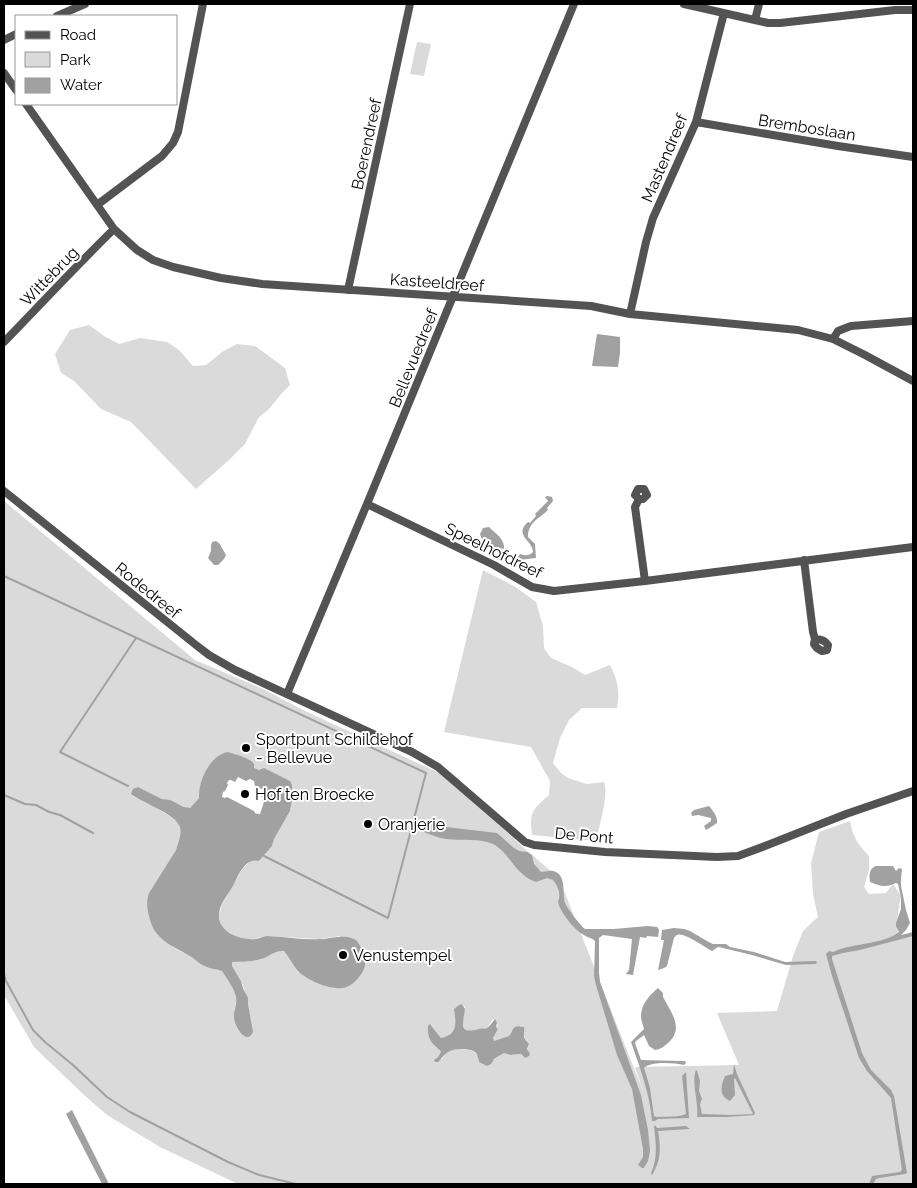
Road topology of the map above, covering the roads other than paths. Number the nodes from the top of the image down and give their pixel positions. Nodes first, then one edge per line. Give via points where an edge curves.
1 (85, 4) edge
2 (203, 4) edge
3 (410, 4) edge
4 (574, 4) edge
5 (684, 4) edge
6 (759, 4) edge
7 (913, 10) edge
8 (724, 13) junction
9 (59, 15) edge
10 (755, 20) junction
11 (4, 73) edge
12 (15, 89) edge
13 (27, 105) edge
14 (696, 122) junction
15 (913, 157) edge
16 (97, 205) junction
17 (114, 229) junction
18 (348, 290) junction
19 (452, 296) junction
20 (630, 314) junction
21 (913, 321) edge
22 (833, 340) junction
23 (4, 342) edge
24 (913, 381) edge
25 (4, 491) edge
26 (639, 499) dead end
27 (368, 504) junction
28 (913, 547) edge
29 (804, 560) junction
30 (645, 581) junction
31 (816, 640) dead end
32 (287, 694) junction
33 (913, 791) edge

1 - 9 street
2 - 16 street via 178,132 173,143 158,160
3 - 18 street, Boerendreef
4 - 19 street, Bellevuedreef
5 - 8 street
6 - 10 street
7 - 10 street via 780,23
8 - 10 street
8 - 14 street, Mastendreef
11 - 12 street
13 - 16 street, Kasteeldreef
14 - 15 street, Bremboslaan
14 - 20 street, Mastendreef via 653,218
16 - 17 street, Kasteeldreef
17 - 18 street, Kasteeldreef via 137,250 173,267 262,284
17 - 23 street, Wittebrug
18 - 19 street, Kasteeldreef
19 - 20 street, Kasteeldreef via 592,306
19 - 27 street, Bellevuedreef
20 - 22 street, Kasteeldreef via 798,330
21 - 22 street via 851,326 838,331
22 - 24 street, Kasteeldreef
25 - 32 street, Rodedreef via 209,655
26 - 30 street via 636,507
27 - 30 street, Speelhofdreef via 532,587 554,591
27 - 32 street, Bellevuedreef
28 - 29 street, Speelhofdreef
29 - 30 street, Speelhofdreef
29 - 31 street
32 - 33 street, De Pont via 438,767 525,842 534,844 605,852 738,856

